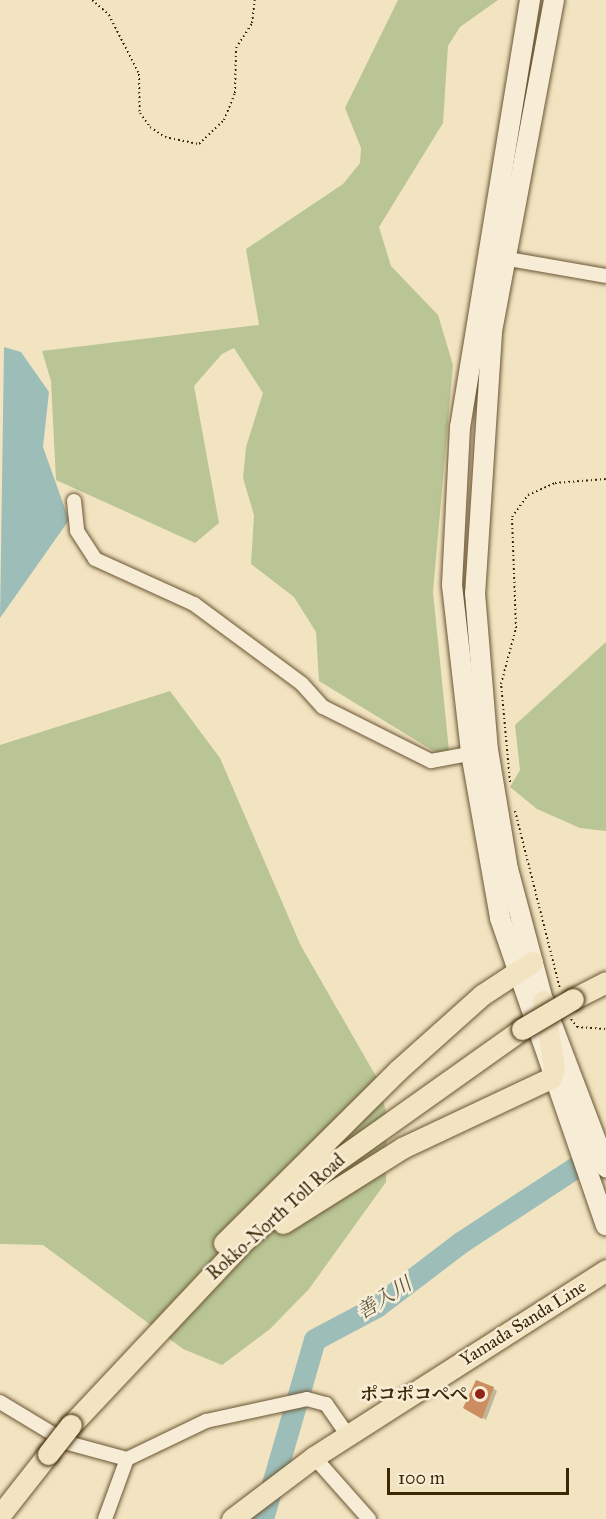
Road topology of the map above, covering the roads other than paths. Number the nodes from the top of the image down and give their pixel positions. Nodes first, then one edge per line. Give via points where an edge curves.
1 (530, 0) edge
2 (554, 0) edge
3 (509, 259) junction
4 (606, 276) edge
5 (74, 501) dead end
6 (479, 752) junction
7 (524, 966) junction
8 (606, 982) edge
9 (561, 1000) junction
10 (551, 1078) junction
11 (606, 1167) edge
12 (606, 1225) edge
13 (606, 1270) edge
14 (209, 1275) junction
15 (112, 1377) junction
16 (0, 1402) edge
17 (348, 1435) junction
18 (314, 1456) junction
19 (127, 1459) junction
20 (0, 1515) edge
21 (105, 1519) edge
22 (232, 1519) edge
23 (369, 1519) edge

1 - 6 street via 460,427 452,585
2 - 3 street
3 - 4 street
3 - 6 street via 492,332 475,593
5 - 6 street via 77,531 95,559 194,604 302,684 323,707 431,762
6 - 7 street via 500,918
7 - 9 street
7 - 10 street
7 - 15 main road via 320,1142 155,1320
8 - 9 main road, Rokko-North Toll Road
9 - 10 main road
9 - 11 street via 594,1136
9 - 14 main road, Rokko-North Toll Road, bridge via 332,1164
10 - 12 street
10 - 14 main road via 355,1175
13 - 17 main road, Yamada Sanda Line
14 - 15 main road, Rokko-North Toll Road
15 - 20 main road, Rokko-North Toll Road, bridge
16 - 19 street via 68,1443
17 - 18 main road, Yamada Sanda Line
17 - 19 street via 326,1404 308,1399 206,1421
18 - 22 main road, Yamada Sanda Line
18 - 23 street
19 - 21 street

